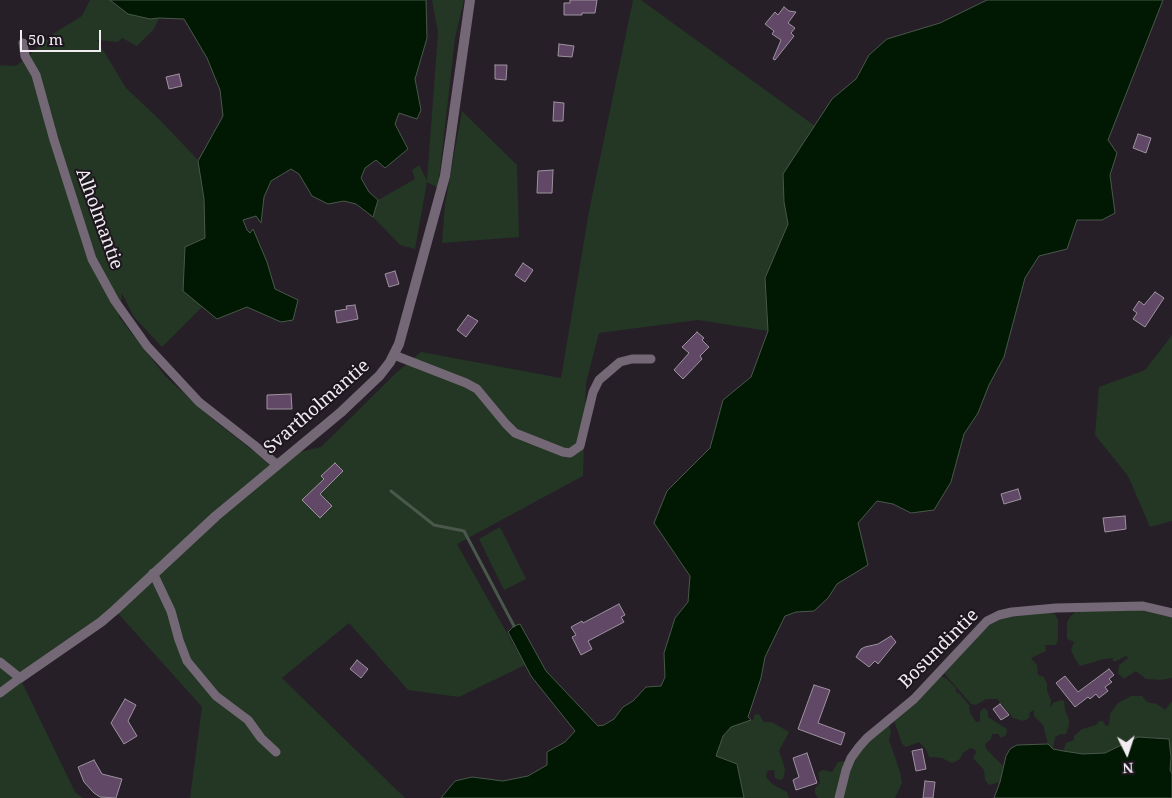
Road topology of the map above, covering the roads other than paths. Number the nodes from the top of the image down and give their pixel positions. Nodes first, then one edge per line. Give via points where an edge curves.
1 (470, 0) edge
2 (23, 43) dead end
3 (394, 354) junction
4 (651, 359) dead end
5 (276, 464) junction
6 (153, 573) junction
7 (1172, 613) edge
8 (0, 662) edge
9 (20, 678) junction
10 (0, 693) edge
11 (276, 752) dead end
12 (839, 798) edge

1 - 3 street, Svartholmantie via 445,176
2 - 5 street, Alholmantie via 25,56 36,75 92,259 115,301 147,346 199,402
3 - 4 street via 466,383 476,389 516,433 570,453 580,446 599,380 620,362
3 - 5 street, Svartholmantie via 374,382
5 - 6 street, Svartholmantie
6 - 9 street, Svartholmantie via 101,622
6 - 11 street via 171,611 187,661 216,696 248,720
7 - 12 street, Bosundintie via 1143,606 1056,608 1012,612 987,621 914,699 859,747 846,770
8 - 9 street
9 - 10 street, Svartholmantie

